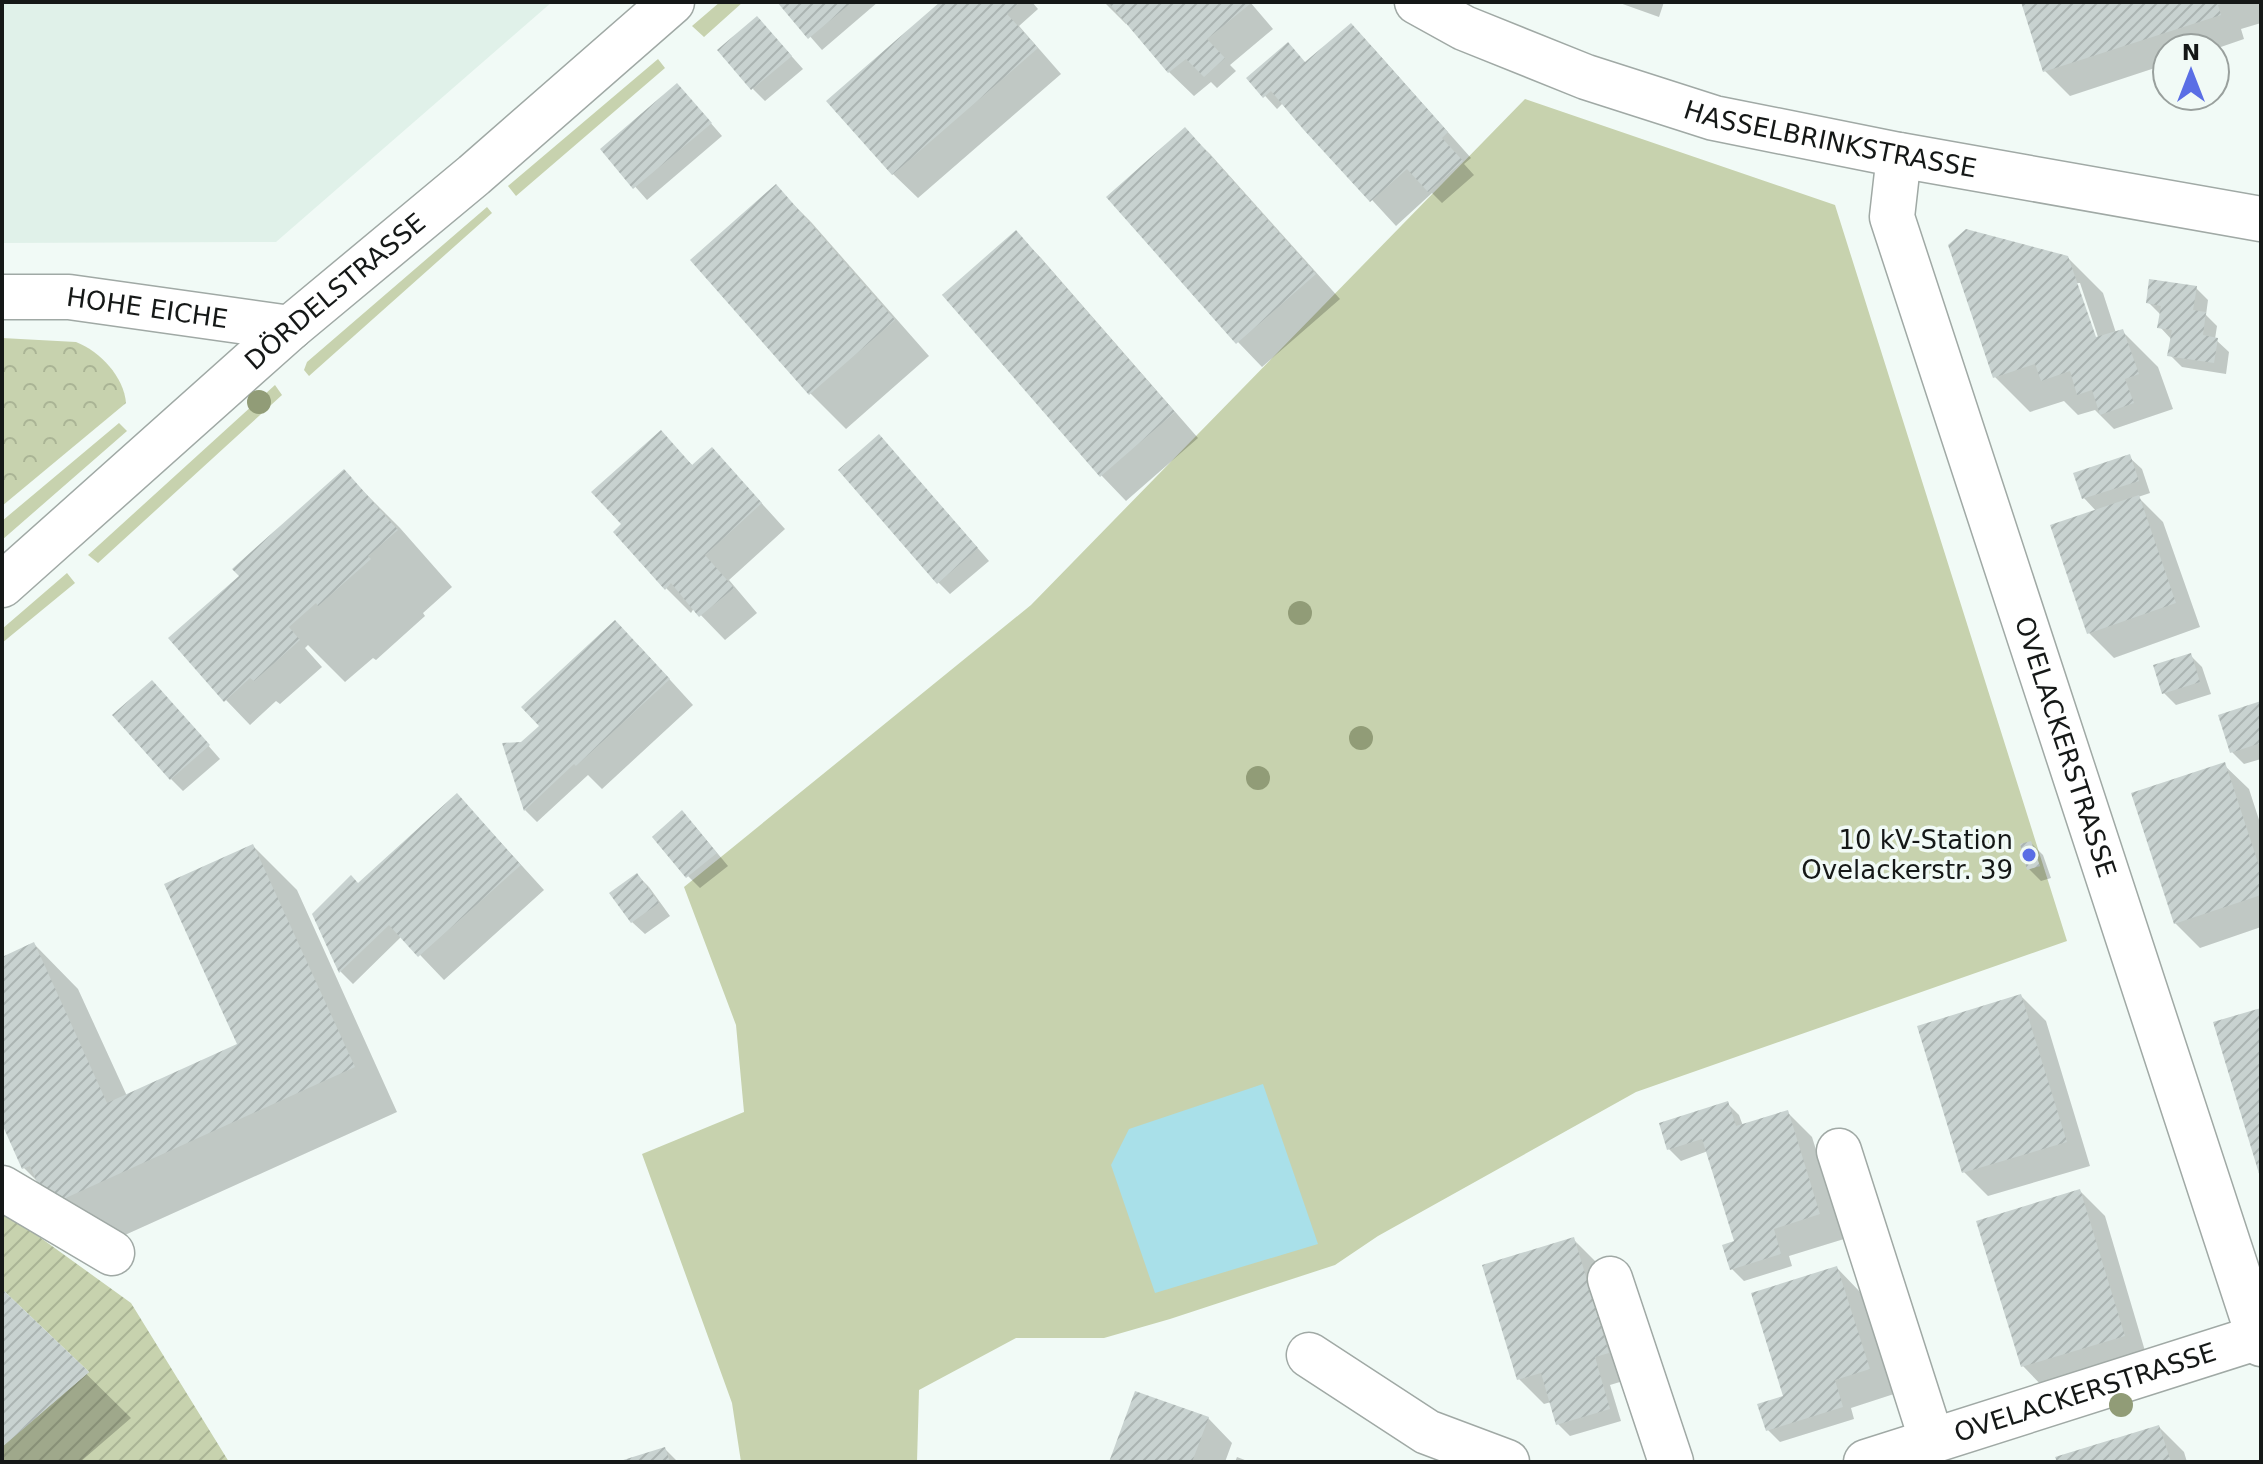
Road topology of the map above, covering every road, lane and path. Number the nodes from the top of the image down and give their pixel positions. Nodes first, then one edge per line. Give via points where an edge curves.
1 (672, 2) edge
2 (1417, 2) edge
3 (1899, 155) junction
4 (2261, 219) edge
5 (2, 297) edge
6 (290, 328) junction
7 (2, 585) edge
8 (1839, 1151) dead end
9 (2, 1188) edge
10 (112, 1253) dead end
11 (1610, 1279) dead end
12 (2260, 1340) edge
13 (1309, 1355) dead end
14 (1932, 1441) junction
15 (1507, 1462) edge
16 (1671, 1462) edge
17 (1866, 1462) edge

1 - 6 street, DÖRDELSTRASSE
2 - 3 street, HASSELBRINKSTRASSE via 1464,28 1586,77 1685,109
3 - 4 street, HASSELBRINKSTRASSE
3 - 12 street, OVELACKERSTRASSE via 1892,217
5 - 6 street, HOHE EICHE via 69,297
6 - 7 street, DÖRDELSTRASSE
8 - 14 street
9 - 10 street
11 - 16 street
12 - 14 street, OVELACKERSTRASSE
13 - 15 street via 1427,1432
14 - 17 street, OVELACKERSTRASSE

